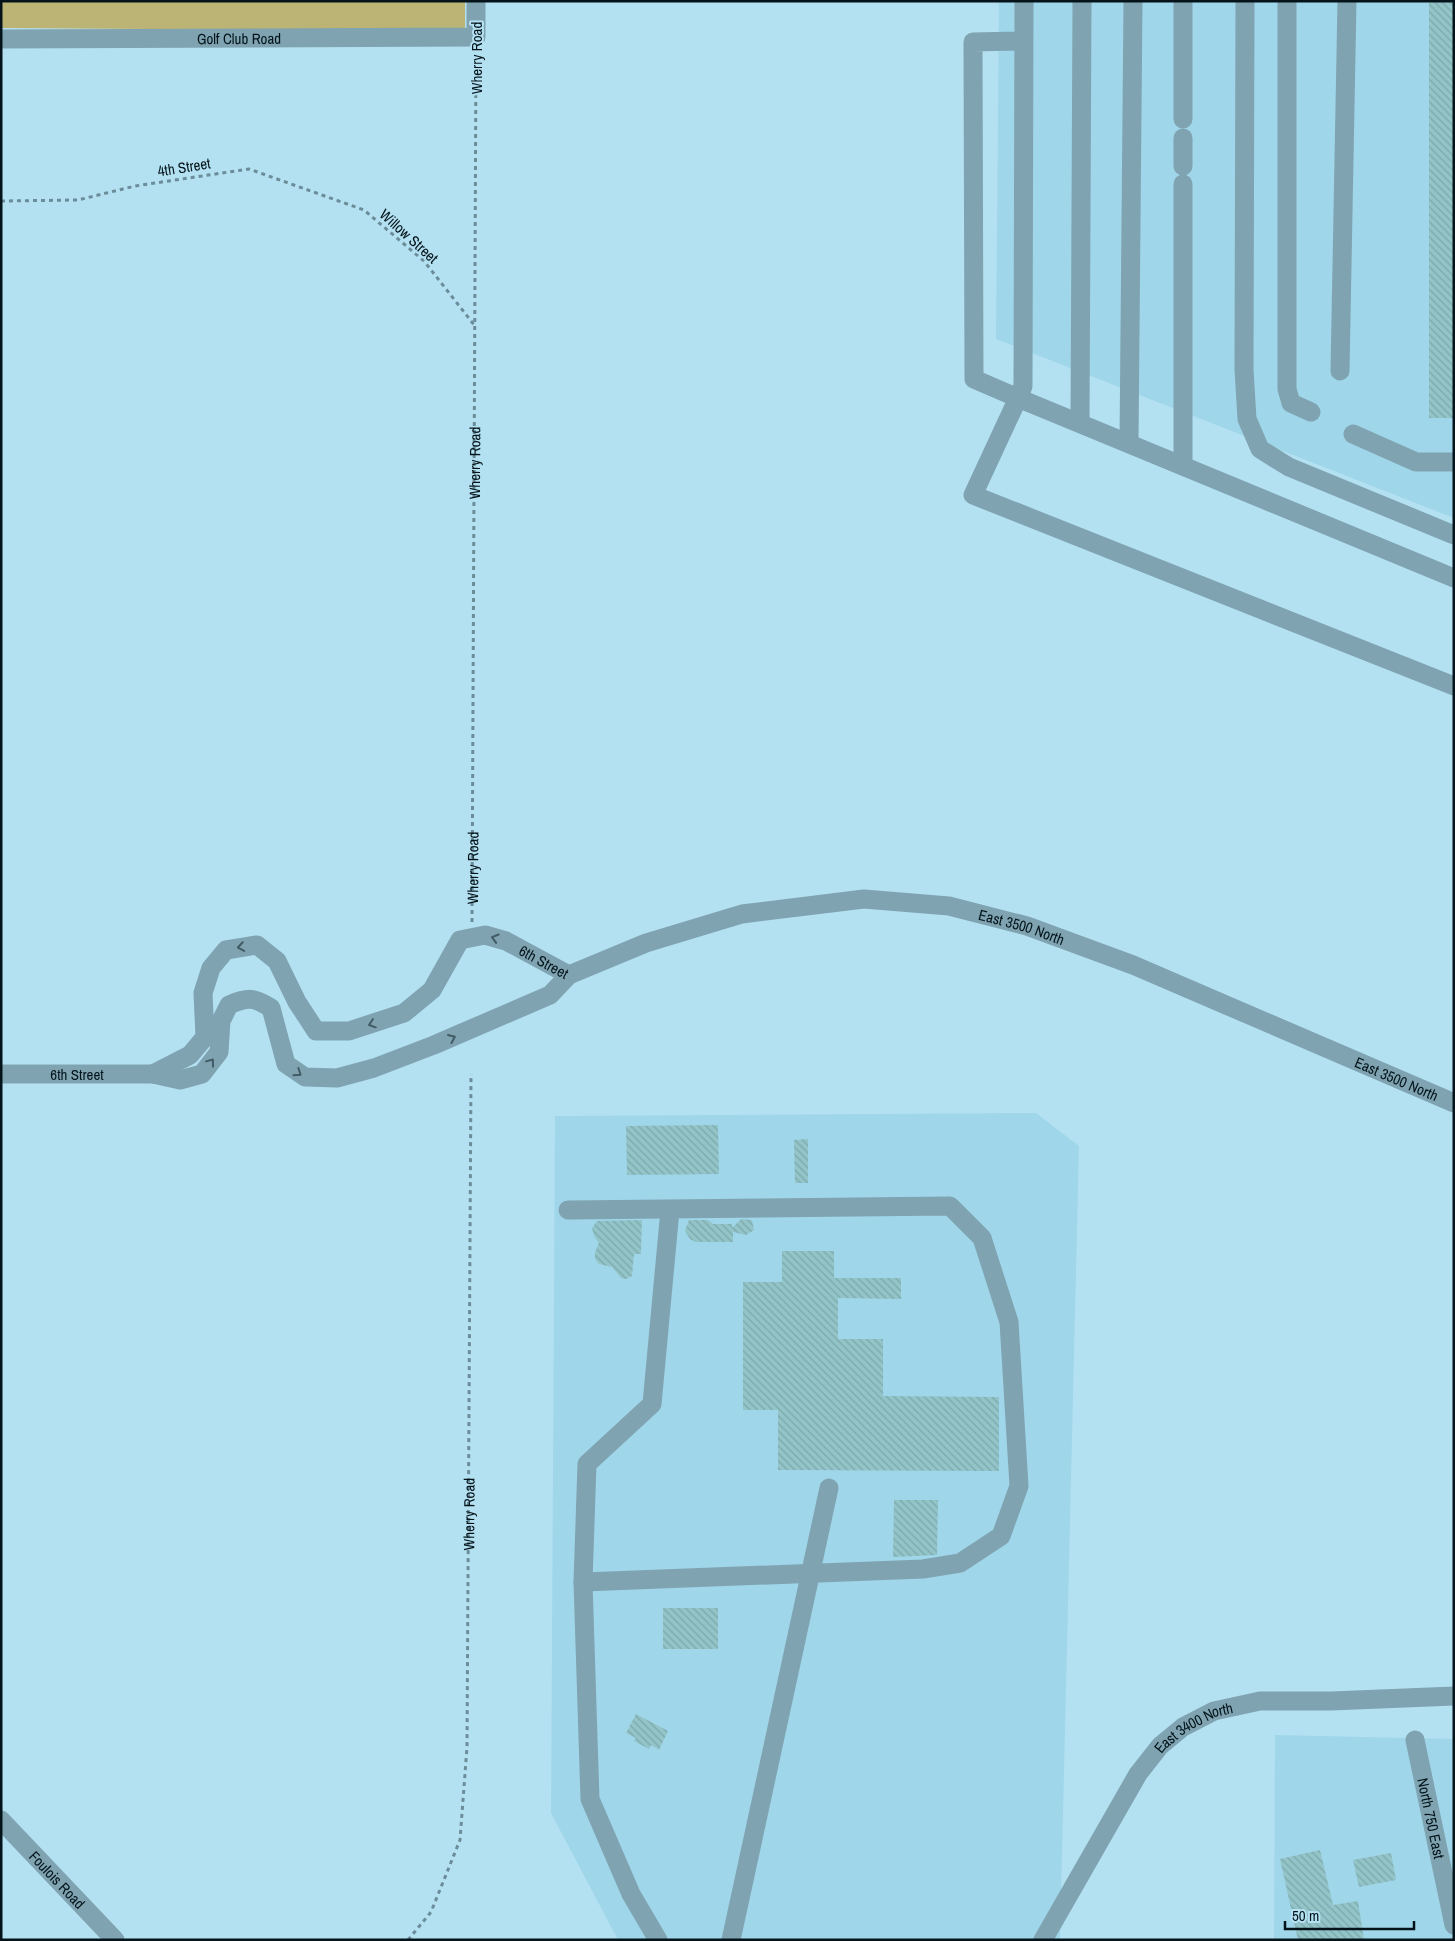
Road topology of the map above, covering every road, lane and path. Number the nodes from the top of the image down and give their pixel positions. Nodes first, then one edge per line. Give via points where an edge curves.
1 (476, 1) edge
2 (1024, 1) edge
3 (1082, 1) edge
4 (1133, 1) edge
5 (1183, 1) edge
6 (1245, 1) edge
7 (1287, 1) edge
8 (1347, 1) edge
9 (476, 37) junction
10 (1, 39) edge
11 (1024, 41) junction
12 (1, 201) edge
13 (364, 210) joint
14 (476, 326) junction
15 (1340, 371) dead end
16 (1018, 398) junction
17 (1312, 412) dead end
18 (1080, 423) junction
19 (1353, 434) dead end
20 (1129, 444) junction
21 (1454, 462) edge
22 (1183, 466) junction
23 (1454, 535) edge
24 (1454, 578) edge
25 (1454, 686) edge
26 (472, 925) dead end
27 (569, 975) junction
28 (1, 1074) edge
29 (153, 1074) junction
30 (471, 1074) dead end
31 (1454, 1103) edge
32 (568, 1210) dead end
33 (670, 1210) junction
34 (829, 1488) dead end
35 (812, 1573) junction
36 (583, 1582) junction
37 (1454, 1696) edge
38 (1415, 1740) dead end
39 (1, 1820) edge
40 (1454, 1925) edge
41 (115, 1940) edge
42 (408, 1940) edge
43 (658, 1940) edge
44 (731, 1940) edge
45 (1044, 1940) edge

1 - 9 street, Wherry Road
2 - 11 street
3 - 18 street
4 - 20 street
5 - 22 street
6 - 23 street via 1244,369 1247,419 1260,449 1289,467
7 - 17 street via 1287,389 1291,403
8 - 15 street
9 - 10 street, Golf Club Road
9 - 14 path, Wherry Road
11 - 16 street via 1023,386
11 - 16 street via 973,42 974,379
12 - 13 path, 4th Street via 78,200 135,186 250,169
13 - 14 path, Willow Street via 424,261
14 - 26 path, Wherry Road
16 - 18 street
16 - 25 street via 973,495
18 - 20 street
19 - 21 street via 1416,462
20 - 22 street
22 - 24 street
29 -> 27 street, 6th Street via 180,1080 202,1074 219,1052 221,1022 229,1005 243,999 258,999 271,1008 286,1064 305,1078 337,1078 434,1045 550,995
27 -> 29 street, 6th Street via 506,941 485,935 460,940 432,990 404,1013 350,1032 316,1032 296,1002 277,961 257,945 226,950 211,968 204,993 204,1037 190,1055
27 - 31 street, East 3500 North via 646,943 742,914 864,899 949,906 1027,926 1133,965
28 - 29 street, 6th Street
30 - 42 path, Wherry Road via 466,1756 460,1840 431,1912
32 - 33 street
33 - 35 street via 950,1206 982,1238 1010,1332 1019,1486 1001,1536 960,1563 923,1569
33 - 36 street via 652,1404 588,1464
34 - 35 street
35 - 36 street
35 - 44 street
36 - 43 street via 590,1799 631,1894
37 - 45 street, East 3400 North via 1260,1701 1214,1711 1183,1727 1160,1746 1138,1774
38 - 40 street, North 750 East
39 - 41 street, Foulois Road

